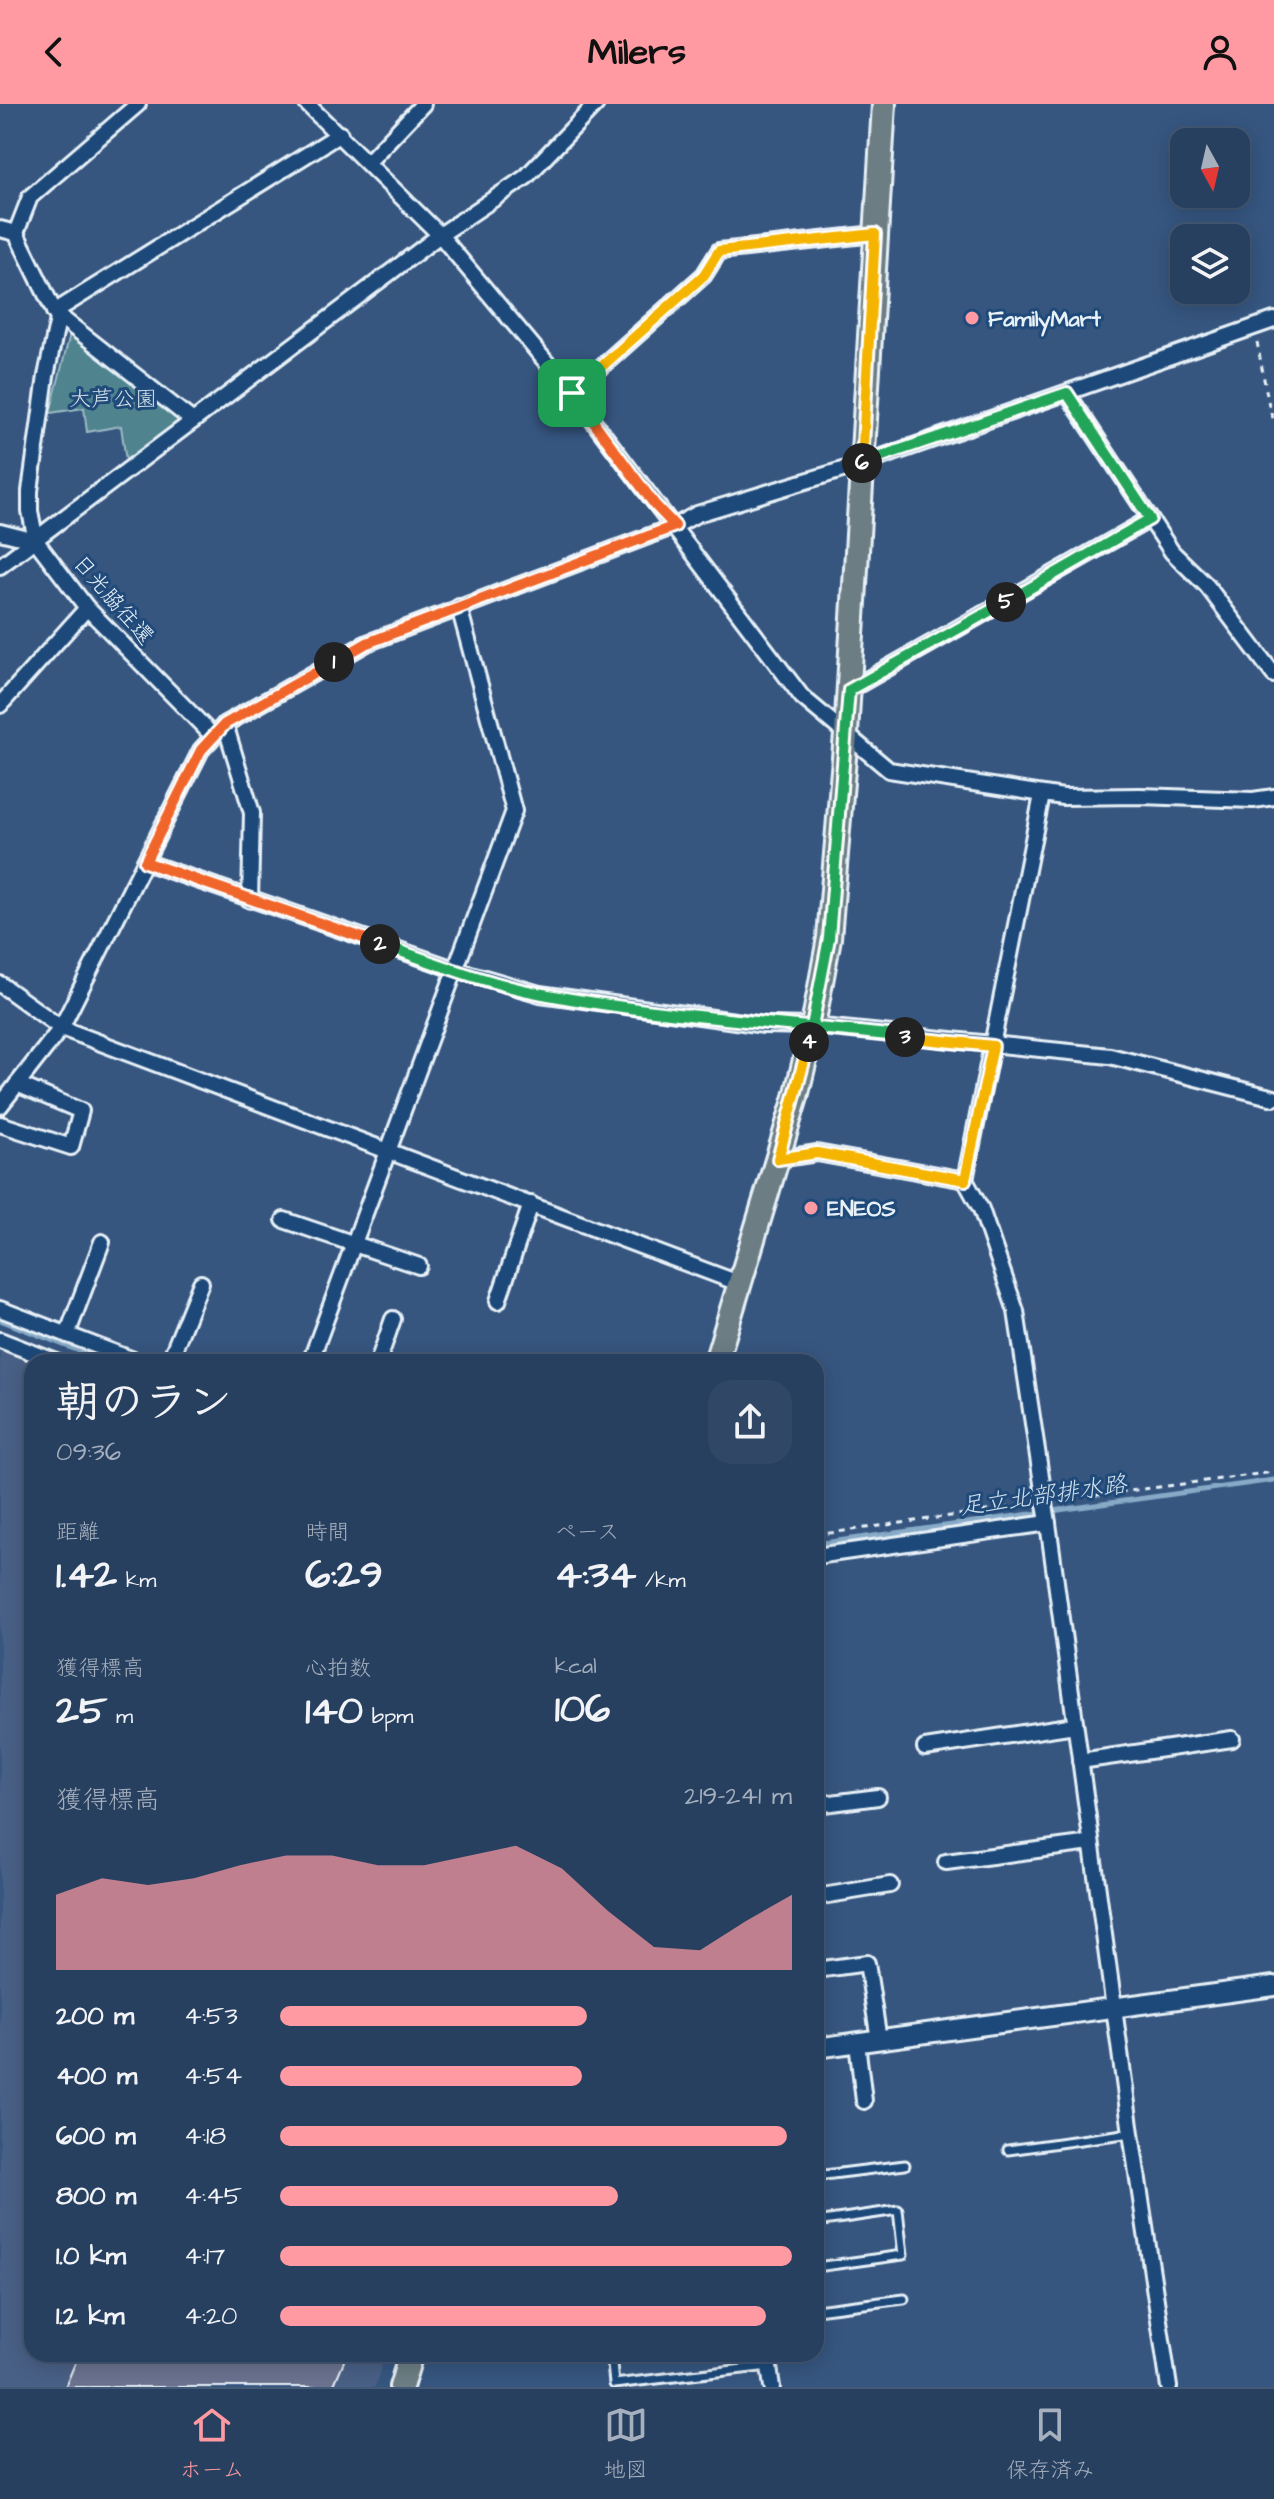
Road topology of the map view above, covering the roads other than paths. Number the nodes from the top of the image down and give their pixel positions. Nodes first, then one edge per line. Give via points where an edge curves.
1 (138, 104) edge
2 (307, 104) edge
3 (423, 104) edge
4 (596, 104) edge
5 (884, 104) edge
6 (340, 134) junction
7 (368, 162) junction
8 (0, 229) edge
9 (16, 233) junction
10 (875, 234) junction
11 (440, 235) junction
12 (54, 312) junction
13 (1274, 320) edge
14 (572, 393) junction
15 (1067, 393) junction
16 (193, 421) junction
17 (862, 464) junction
18 (1150, 519) junction
19 (675, 526) junction
20 (0, 532) edge
21 (36, 541) junction
22 (0, 566) edge
23 (459, 607) junction
24 (87, 608) junction
25 (1274, 675) edge
26 (849, 690) junction
27 (0, 705) edge
28 (225, 724) junction
29 (846, 734) junction
30 (213, 736) junction
31 (1042, 795) junction
32 (1274, 797) edge
33 (145, 862) junction
34 (250, 900) junction
35 (454, 969) junction
36 (0, 984) edge
37 (813, 1026) junction
38 (61, 1028) junction
39 (993, 1046) junction
40 (17, 1084) junction
41 (1274, 1098) edge
42 (1, 1104) edge
43 (0, 1124) edge
44 (387, 1150) junction
45 (778, 1159) junction
46 (965, 1180) junction
47 (531, 1204) junction
48 (284, 1220) dead end
49 (102, 1242) dead end
50 (354, 1242) junction
51 (419, 1266) dead end
52 (201, 1283) dead end
53 (741, 1284) junction
54 (498, 1301) dead end
55 (0, 1309) edge
56 (393, 1319) dead end
57 (67, 1335) junction
58 (0, 1340) edge
59 (36, 1354) edge
60 (118, 1354) edge
61 (172, 1354) edge
62 (313, 1354) edge
63 (381, 1354) edge
64 (719, 1354) edge
65 (1048, 1523) junction
66 (824, 1555) edge
67 (1075, 1725) junction
68 (1232, 1739) dead end
69 (925, 1748) dead end
70 (1080, 1761) junction
71 (878, 1797) dead end
72 (824, 1804) edge
73 (1091, 1843) junction
74 (946, 1862) dead end
75 (890, 1885) dead end
76 (824, 1896) edge
77 (824, 1969) edge
78 (1274, 1986) edge
79 (1114, 2008) junction
80 (879, 2040) junction
81 (857, 2043) junction
82 (824, 2047) edge
83 (864, 2101) dead end
84 (1131, 2133) junction
85 (1008, 2150) dead end
86 (905, 2165) dead end
87 (824, 2175) edge
88 (824, 2221) edge
89 (824, 2266) edge
90 (904, 2299) dead end
91 (824, 2309) edge
92 (409, 2362) edge
93 (612, 2362) edge
94 (755, 2362) edge
95 (768, 2362) edge
96 (401, 2387) edge
97 (772, 2387) edge
98 (1169, 2387) edge

1 - 9 street via 30,197
2 - 6 street
3 - 7 street
4 - 11 street via 526,177
5 - 10 main road
6 - 7 street
6 - 12 street
7 - 11 street
8 - 9 street
9 - 12 street, 日光脇往還
10 - 14 street via 719,251 704,275
10 - 17 main road
11 - 14 street
11 - 16 street
12 - 16 street
12 - 21 street, 日光脇往還 via 58,319 30,491
13 - 15 street
14 - 19 street
15 - 17 street
15 - 18 street
16 - 21 street
17 - 19 street via 697,514
17 - 26 main road
18 - 25 street
18 - 26 street
19 - 23 street
19 - 29 street via 802,697
20 - 21 street
21 - 22 street
21 - 24 street, 日光脇往還
23 - 28 street via 367,643
23 - 35 street via 514,811
24 - 27 street
24 - 30 street, 日光脇往還
26 - 29 main road
28 - 30 street
28 - 34 street via 252,813
29 - 31 street via 889,770
29 - 37 main road via 829,938
30 - 33 street
31 - 32 street
31 - 39 street
33 - 34 street
33 - 38 street
34 - 35 street
35 - 37 street via 540,994 764,1025
35 - 44 street
36 - 38 street
37 - 39 street
37 - 45 main road
38 - 40 street
38 - 44 street
39 - 41 street via 1110,1056
39 - 46 street
40 - 42 street
40 - 43 street via 81,1111 71,1147
44 - 47 street
44 - 50 street
45 - 46 street via 817,1153
45 - 53 main road
46 - 65 street via 981,1209 1016,1311
47 - 53 street
47 - 54 street
48 - 50 street
49 - 57 street
50 - 51 street
50 - 62 street
52 - 61 street
53 - 64 main road
55 - 57 street
56 - 63 street
57 - 60 street
58 - 59 street
65 - 66 street
65 - 67 street
67 - 69 street
67 - 70 street
68 - 70 street
70 - 73 street
71 - 72 street
73 - 74 street
73 - 79 street
75 - 76 street
77 - 80 street via 867,1963
78 - 79 street
79 - 80 street
79 - 84 street
80 - 81 street
81 - 82 street
81 - 83 street
84 - 85 lane
84 - 98 street
86 - 87 lane
88 - 89 lane via 898,2210 903,2255
90 - 91 lane
92 - 96 main road
93 - 94 lane via 614,2384
95 - 97 street

